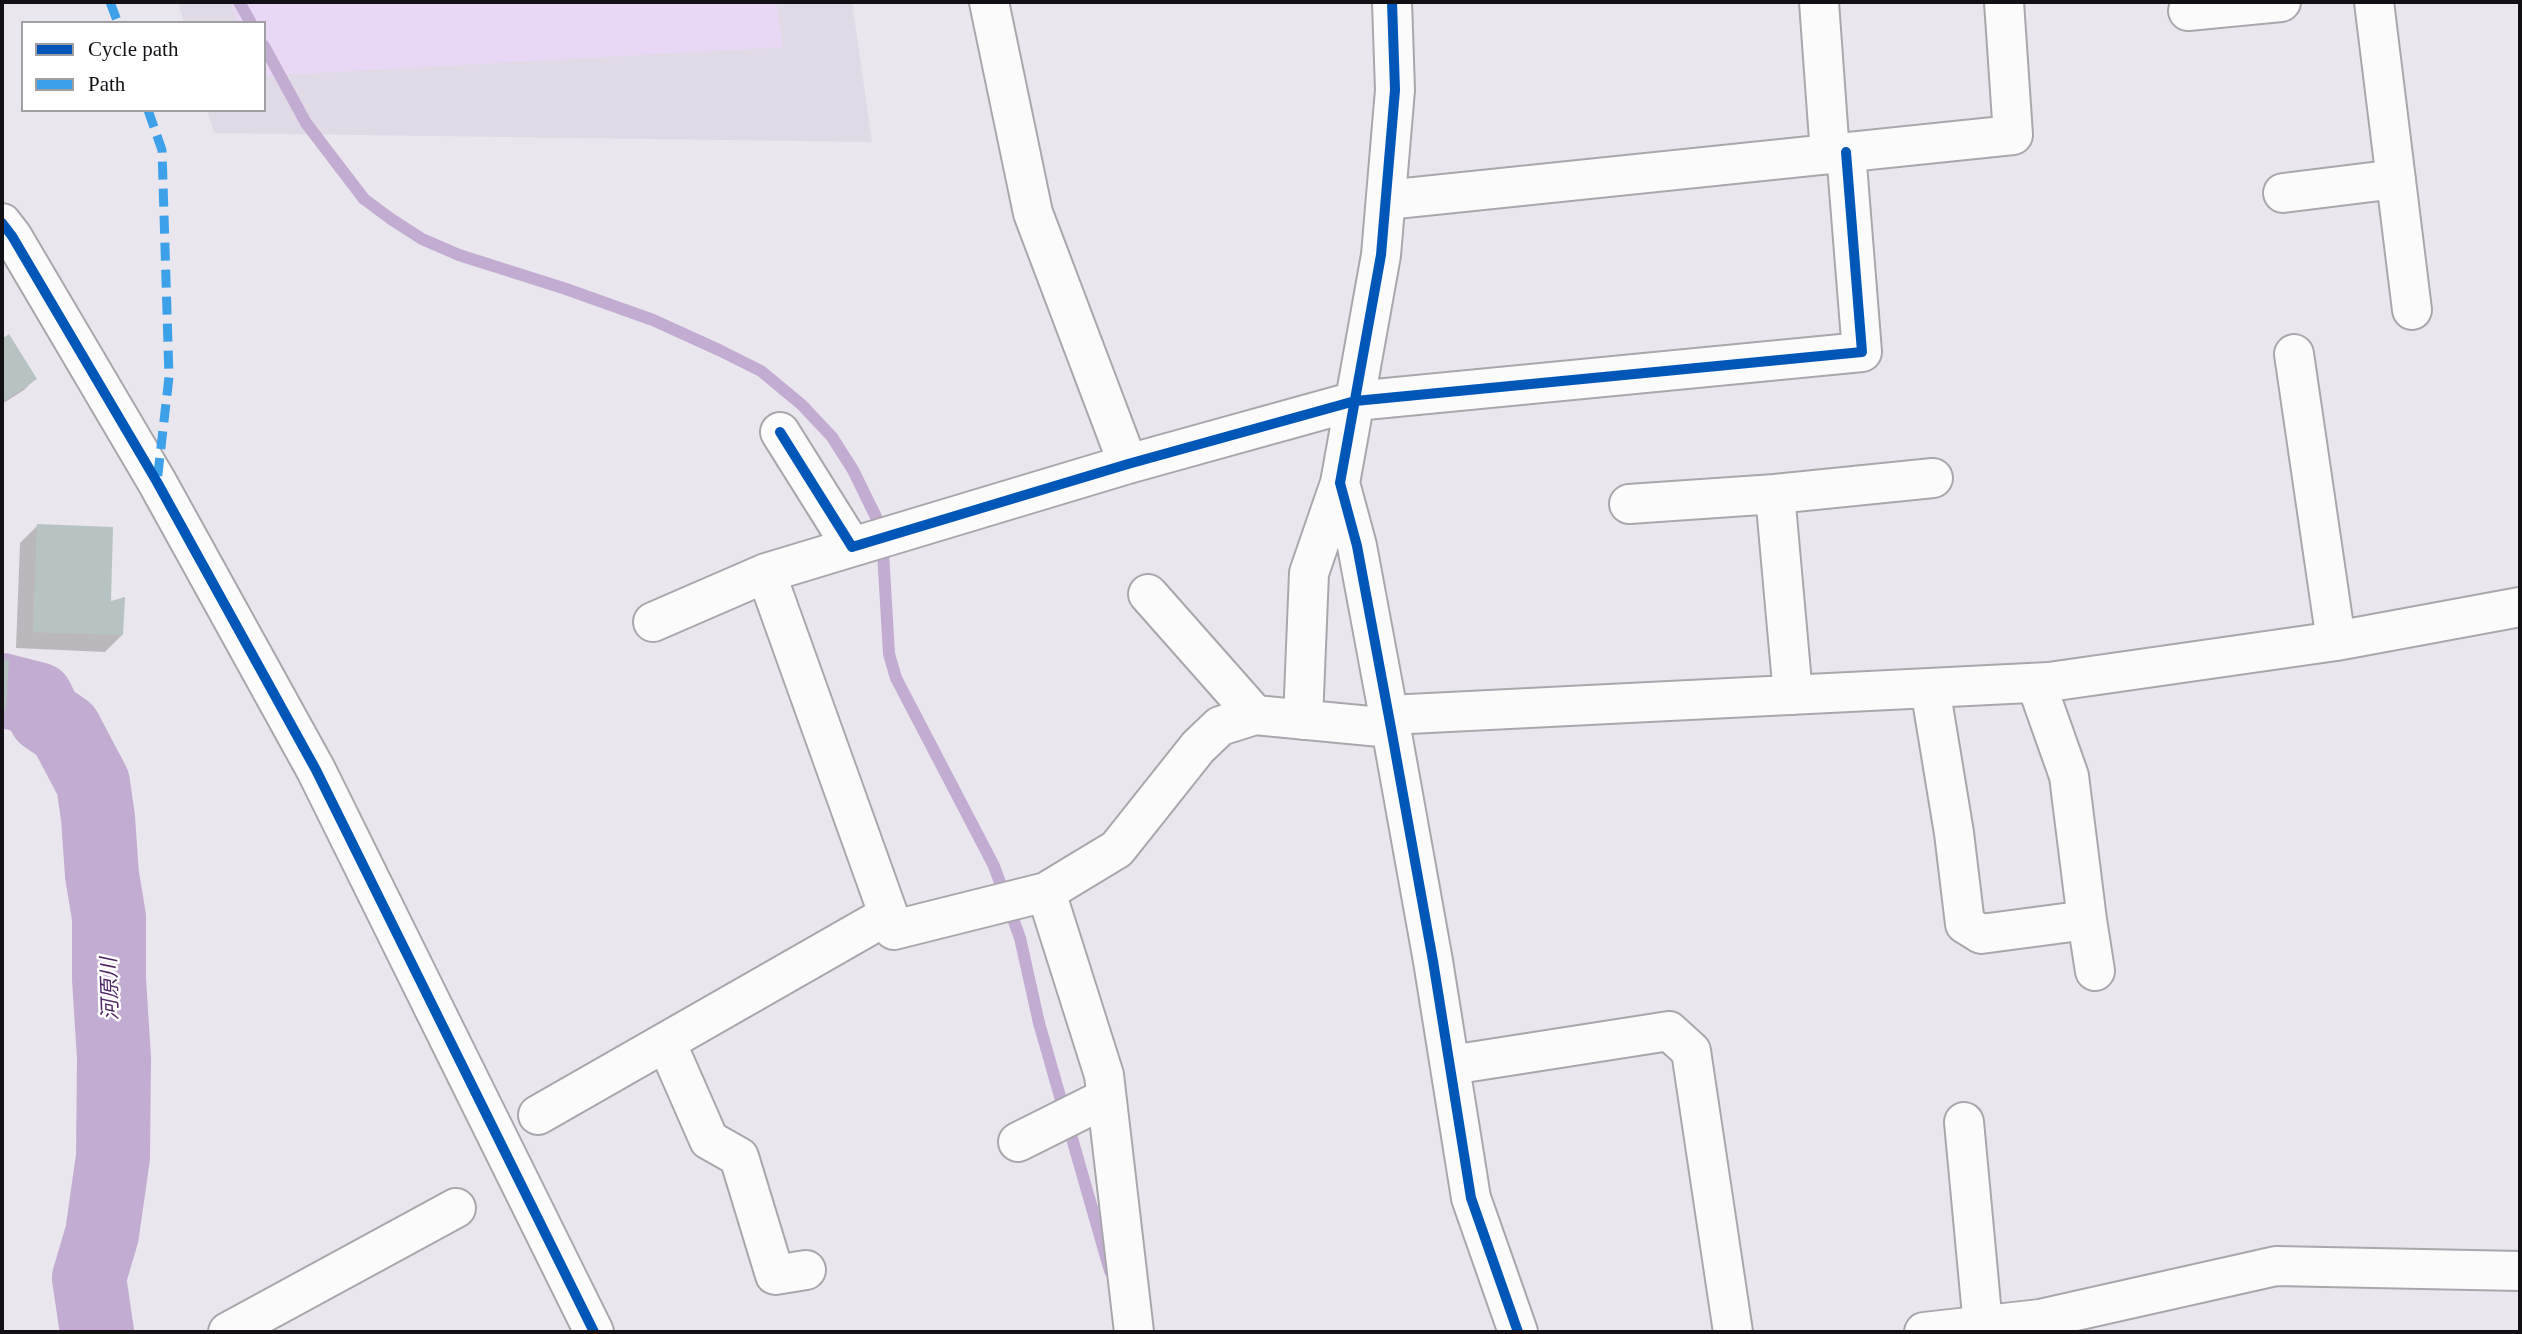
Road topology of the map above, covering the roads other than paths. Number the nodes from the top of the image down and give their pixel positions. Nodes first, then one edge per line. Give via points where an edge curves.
1 (989, 2) edge
2 (1392, 2) edge
3 (1819, 2) edge
4 (2004, 2) edge
5 (2281, 2) edge
6 (2374, 2) edge
7 (2188, 11) dead end
8 (1838, 153) junction
9 (2396, 179) junction
10 (2283, 193) dead end
11 (1386, 200) junction
12 (2, 223) edge
13 (2412, 310) dead end
14 (2294, 354) dead end
15 (1355, 401) junction
16 (780, 432) dead end
17 (1128, 464) junction
18 (1933, 478) dead end
19 (1340, 483) junction
20 (1775, 494) junction
21 (1629, 504) dead end
22 (852, 547) junction
23 (766, 573) junction
24 (1148, 594) dead end
25 (2520, 607) edge
26 (653, 622) dead end
27 (2336, 641) junction
28 (2036, 683) junction
29 (1930, 688) junction
30 (1793, 695) junction
31 (1255, 715) junction
32 (1303, 720) junction
33 (1390, 722) junction
34 (1046, 892) junction
35 (888, 915) junction
36 (2087, 920) junction
37 (2095, 971) dead end
38 (666, 1042) junction
39 (1451, 1065) junction
40 (1106, 1098) junction
41 (538, 1115) dead end
42 (1964, 1122) dead end
43 (1018, 1142) dead end
44 (456, 1208) dead end
45 (806, 1270) dead end
46 (2520, 1271) edge
47 (1983, 1326) junction
48 (2041, 1326) edge
49 (228, 1332) edge
50 (594, 1332) edge
51 (1134, 1332) edge
52 (1518, 1332) edge
53 (1733, 1332) edge
54 (1924, 1332) edge

1 - 17 street via 1033,213
2 - 11 street via 1395,90
3 - 8 street
4 - 8 street via 2013,135
5 - 7 street
6 - 9 street
8 - 11 street
8 - 15 street via 1862,352
9 - 10 street
9 - 13 street
11 - 15 street via 1381,256
12 - 50 street via 157,482 316,770
14 - 27 street
15 - 17 street
15 - 19 street
16 - 22 street
17 - 22 street
18 - 20 street
19 - 32 street via 1309,573
19 - 33 street via 1357,546
20 - 21 street
20 - 30 street
22 - 23 street
23 - 26 street
23 - 35 street
24 - 31 street
25 - 27 street
27 - 28 street
28 - 29 street
28 - 36 street via 2069,776
29 - 30 street
29 - 36 street via 1965,924 1981,934
30 - 33 street
31 - 32 street
31 - 34 street via 1220,726 1117,849
32 - 33 street
33 - 39 street
34 - 35 street via 894,930
34 - 40 street via 1104,1075
35 - 38 street
36 - 37 street
38 - 41 street
38 - 45 street via 709,1140 739,1157 775,1275
39 - 52 street via 1471,1198
39 - 53 street via 1669,1031 1691,1051
40 - 43 street
40 - 51 street
42 - 47 street
44 - 49 street
46 - 48 street via 2276,1266
47 - 48 street
47 - 54 street

